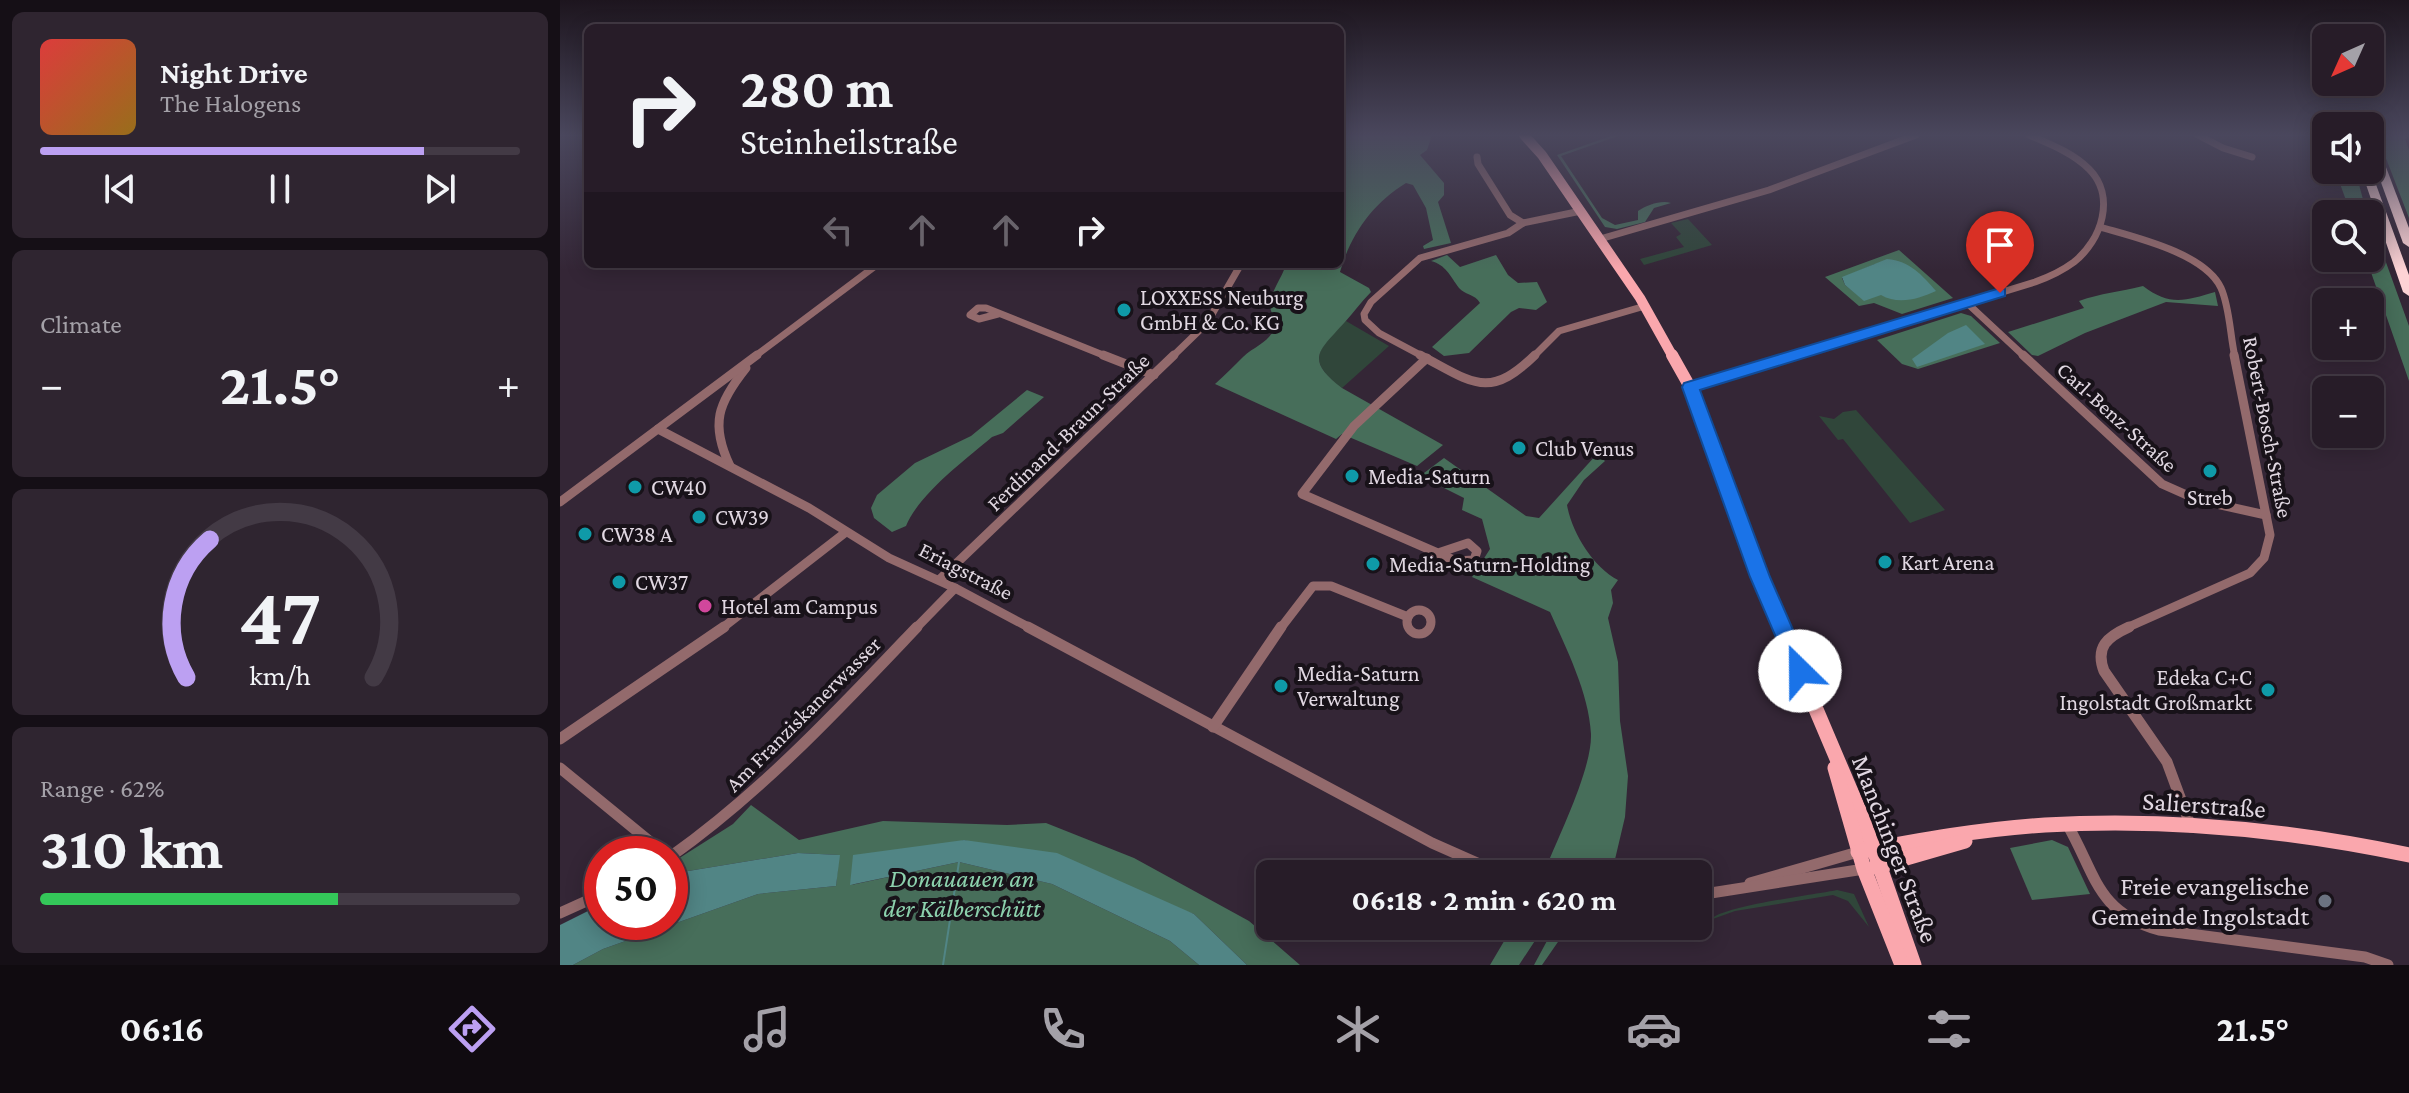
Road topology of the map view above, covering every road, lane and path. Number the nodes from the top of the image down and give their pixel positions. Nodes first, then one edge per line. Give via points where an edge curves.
1 (1488, 180) edge
2 (1559, 180) edge
3 (1796, 180) edge
4 (2098, 180) edge
5 (2386, 180) edge
6 (2371, 184) edge
7 (1581, 211) junction
8 (1523, 223) junction
9 (2100, 227) junction
10 (1600, 239) junction
11 (2409, 243) edge
12 (873, 268) edge
13 (1239, 268) edge
14 (2409, 292) edge
15 (1967, 303) junction
16 (1645, 306) junction
17 (998, 314) dead end
18 (758, 353) junction
19 (1427, 358) junction
20 (1154, 375) junction
21 (1690, 387) junction
22 (658, 429) junction
23 (731, 467) junction
24 (560, 502) edge
25 (2266, 515) junction
26 (846, 532) junction
27 (1438, 553) dead end
28 (939, 580) junction
29 (955, 588) junction
30 (1408, 617) dead end
31 (1213, 727) junction
32 (560, 739) edge
33 (560, 768) edge
34 (2067, 824) junction
35 (2191, 827) junction
36 (1995, 832) junction
37 (643, 836) edge
38 (688, 844) edge
39 (1866, 851) junction
40 (2409, 855) edge
41 (1470, 860) edge
42 (1872, 868) junction
43 (1736, 888) junction
44 (1712, 892) edge
45 (584, 902) edge
46 (560, 913) edge
47 (1902, 965) edge
48 (1914, 965) edge
49 (2388, 965) edge

1 - 8 street via 1510,215
2 - 7 main road, Manchinger Straße
3 - 10 street
4 - 9 street via 2107,197
5 - 11 highway
6 - 14 highway
7 - 8 street
7 - 10 main road, Manchinger Straße
8 - 19 street via 1508,233 1420,258 1366,307 1368,325
9 - 15 street via 2086,252 2065,270
9 - 25 street, Robert-Bosch-Straße via 2185,257 2221,288
10 - 16 main road, Manchinger Straße
12 - 18 street
13 - 20 street, Ferdinand-Braun-Straße via 1215,313
15 - 21 street
15 - 25 street, Carl-Benz-Straße via 2162,484 2185,496
16 - 19 street via 1559,331 1514,375 1496,384 1476,382
16 - 21 main road, Manchinger Straße
17 - 20 street
18 - 22 street
18 - 23 street via 730,388 718,416 718,440
19 - 27 street via 1354,426 1302,494
20 - 28 street, Ferdinand-Braun-Straße
21 - 39 main road, Manchinger Straße
22 - 23 street, Eriagstraße
22 - 24 street
23 - 26 street, Eriagstraße
25 - 35 street, Robert-Bosch-Straße via 2269,547 2250,573 2113,634 2100,647 2104,671 2167,762
26 - 28 street, Eriagstraße
26 - 32 street via 753,607
28 - 29 street, Eriagstraße
29 - 31 street, Eriagstraße
29 - 38 street, Am Franziskanerwasser via 749,798
30 - 31 street via 1331,586 1313,586
31 - 41 street, Eriagstraße
33 - 37 street
34 - 35 main road, Salierstraße
34 - 36 main road, Salierstraße
34 - 49 street via 2103,899 2128,921 2159,930 2365,957
35 - 40 main road, Salierstraße via 2282,834
36 - 39 main road, Salierstraße
36 - 42 main road, Salierstraße
39 - 42 main road, Manchinger Straße
39 - 43 street
42 - 43 street
42 - 47 main road, Manchinger Straße
42 - 48 main road, Manchinger Straße
43 - 44 street
45 - 46 street

